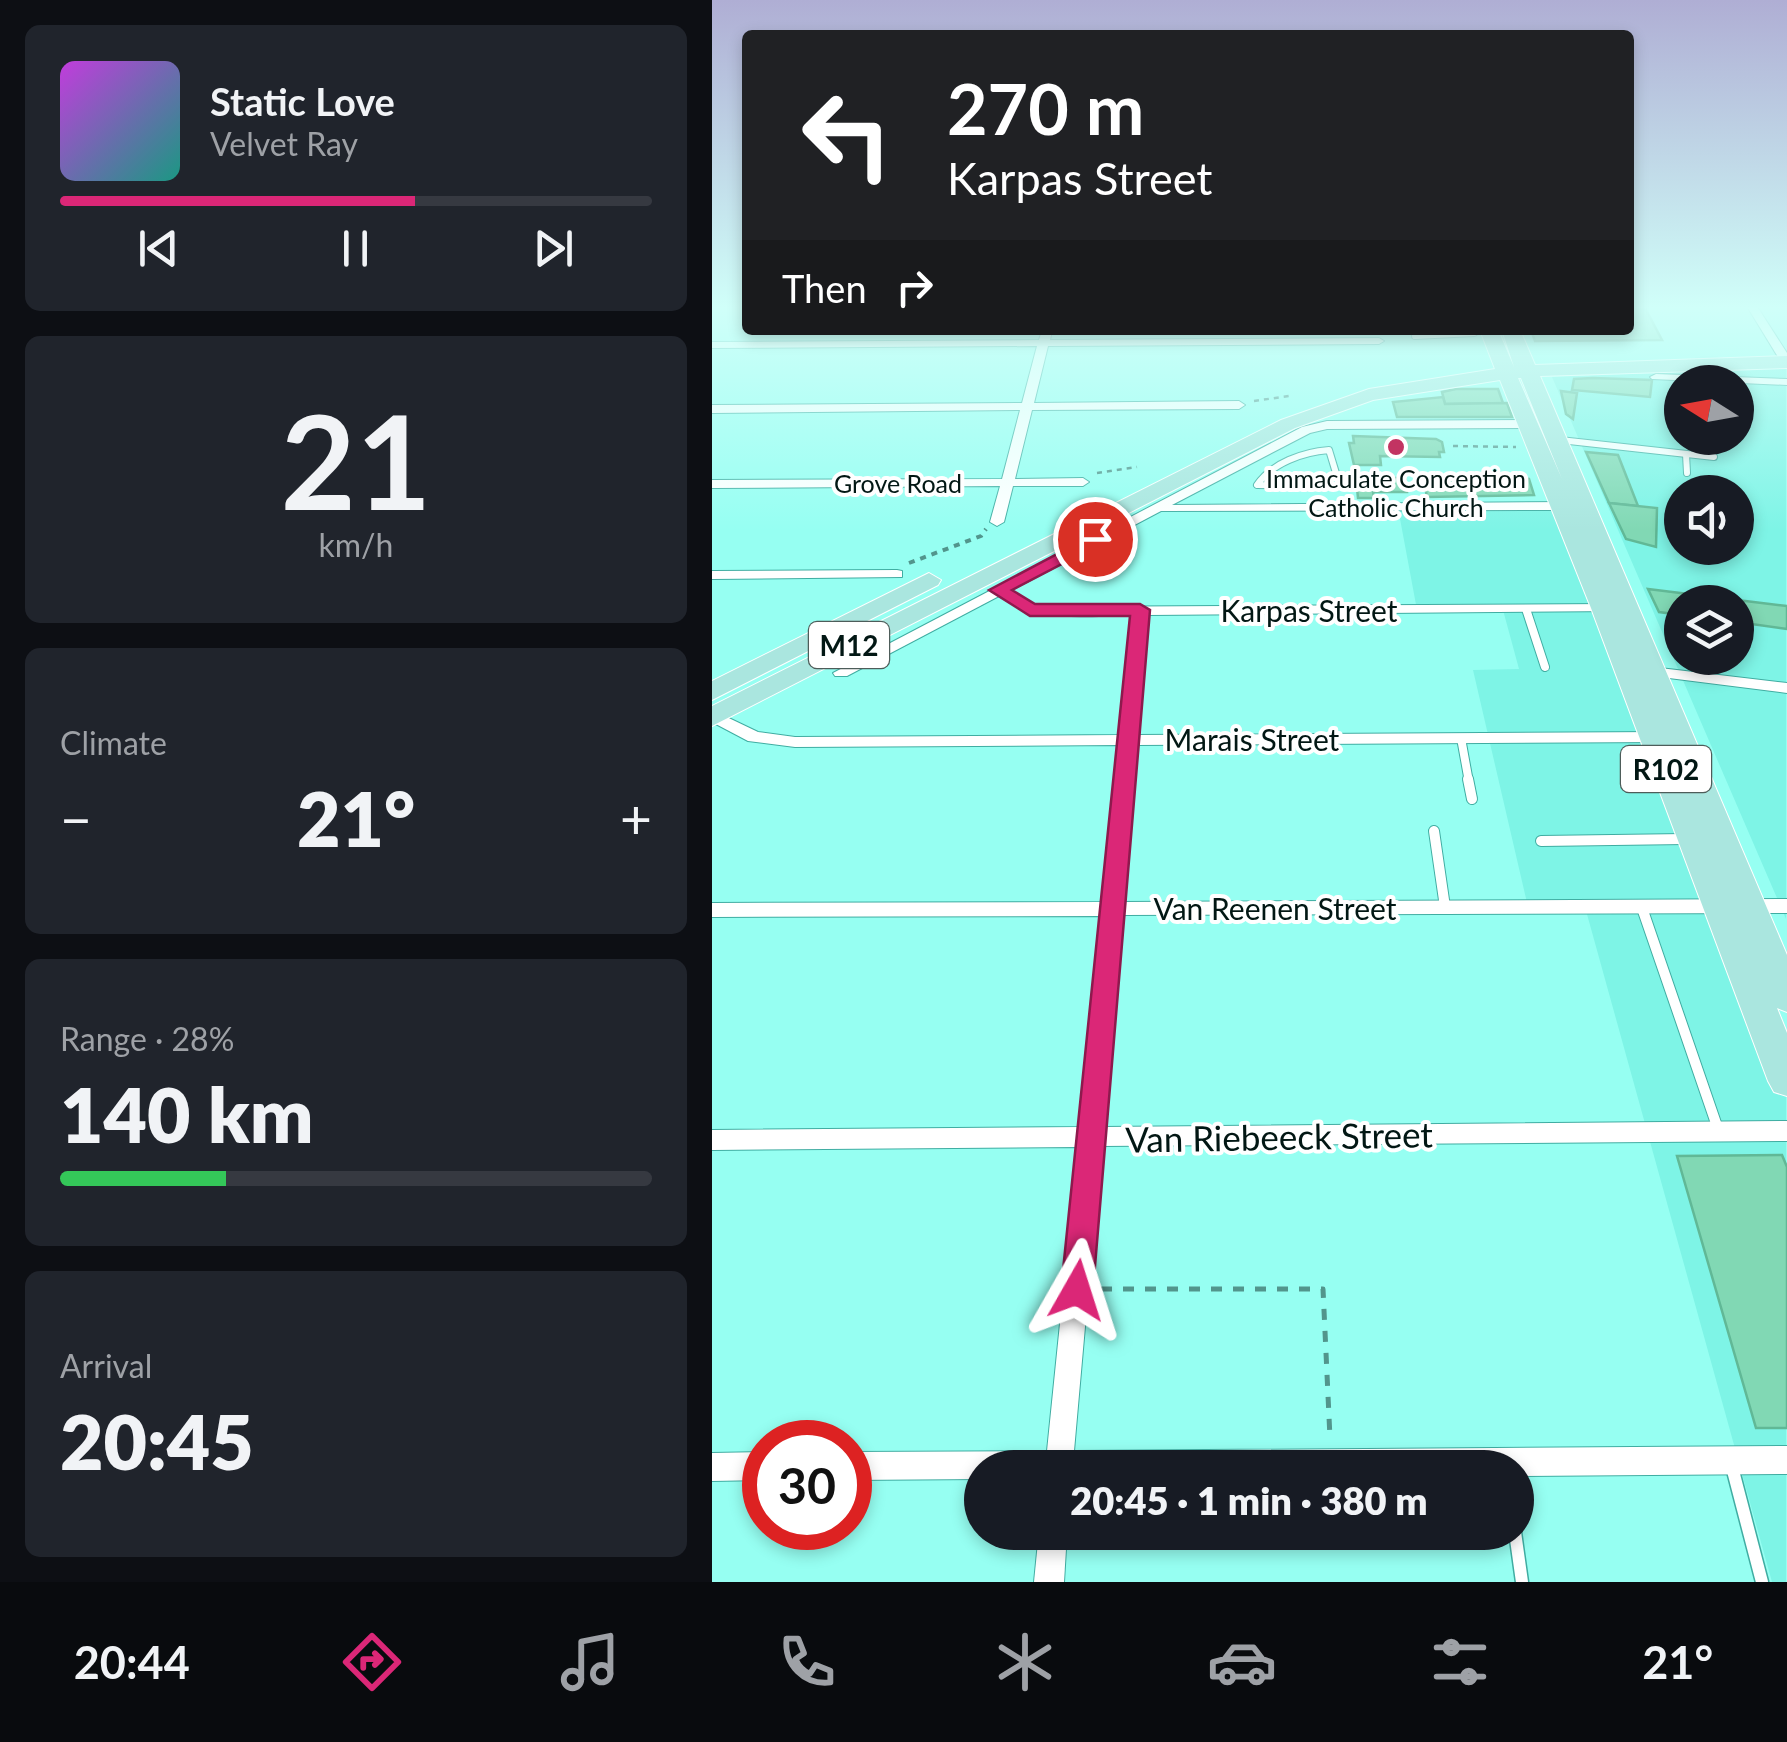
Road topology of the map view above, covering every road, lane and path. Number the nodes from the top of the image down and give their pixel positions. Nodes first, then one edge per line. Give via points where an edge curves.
1 (1034, 382) edge
2 (1434, 382) edge
3 (1517, 382) edge
4 (1524, 382) edge
5 (1288, 396) dead end
6 (1244, 404) joint
7 (1028, 407) junction
8 (712, 409) edge
9 (1522, 436) junction
10 (1558, 440) junction
11 (1453, 446) dead end
12 (1664, 452) edge
13 (1686, 455) edge
14 (1695, 455) edge
15 (1714, 457) dead end
16 (1137, 467) dead end
17 (1336, 473) dead end
18 (1687, 473) dead end
19 (1084, 480) joint
20 (1008, 482) junction
21 (712, 484) edge
22 (1340, 486) dead end
23 (1269, 488) junction
24 (1160, 506) junction
25 (1573, 506) junction
26 (1270, 508) junction
27 (993, 523) joint
28 (901, 569) joint
29 (712, 575) edge
30 (999, 590) junction
31 (1615, 608) junction
32 (1526, 609) junction
33 (1140, 610) junction
34 (1545, 668) dead end
35 (1640, 671) junction
36 (842, 673) dead end
37 (1786, 688) edge
38 (712, 710) edge
39 (1666, 737) junction
40 (1462, 738) junction
41 (1129, 739) junction
42 (1472, 799) dead end
43 (1434, 831) dead end
44 (1693, 839) junction
45 (1541, 840) dead end
46 (1733, 904) junction
47 (1641, 905) junction
48 (1786, 906) edge
49 (1112, 908) junction
50 (1445, 908) junction
51 (712, 910) edge
52 (1786, 998) edge
53 (1786, 1081) edge
54 (1786, 1131) edge
55 (1719, 1132) junction
56 (1092, 1138) junction
57 (712, 1140) edge
58 (1077, 1290) junction
59 (1061, 1450) edge
60 (1330, 1450) edge
61 (1730, 1460) junction
62 (1786, 1460) edge
63 (1534, 1463) edge
64 (712, 1466) edge
65 (742, 1466) edge
66 (872, 1466) edge
67 (964, 1466) edge
68 (1052, 1550) edge
69 (1517, 1550) edge
70 (1049, 1582) edge
71 (1522, 1582) edge
72 (1762, 1582) edge

1 - 7 street
2 - 38 main road, M12 via 1365,396 1283,426
3 - 9 main road, R102
4 - 10 main road, R102
5 - 6 path
6 - 7 street via 1217,410
7 - 8 street
7 - 20 street
9 - 11 path
9 - 24 street via 1318,426
9 - 25 main road, R102
10 - 12 lane
10 - 25 main road, R102
13 - 18 lane
14 - 15 lane
16 - 19 path
17 - 23 lane via 1329,450 1319,450 1257,482
19 - 20 street, Grove Road
20 - 21 street, Grove Road
20 - 27 street
22 - 23 lane
23 - 26 lane
24 - 26 street
24 - 30 street
25 - 26 street
25 - 31 main road, R102
27 - 28 path via 981,536
28 - 29 street via 868,581
30 - 33 street, Karpas Street via 1030,610
30 - 36 street
31 - 32 street, Karpas Street
31 - 35 main road, R102
32 - 33 street, Karpas Street
32 - 34 lane
33 - 41 street
35 - 37 street
35 - 39 main road, R102
38 - 41 street, Marais Street via 754,736 781,742
39 - 40 street, Marais Street
39 - 44 main road, R102
39 - 46 main road, R102
40 - 41 street, Marais Street
40 - 42 lane
41 - 49 street
43 - 50 lane
44 - 45 lane
44 - 46 main road, R102
46 - 47 street, Van Reenen Street
46 - 48 street, Van Reenen Street
46 - 52 main road, R102
46 - 53 main road, R102
47 - 50 street, Van Reenen Street
47 - 55 lane
49 - 50 street, Van Reenen Street
49 - 51 street, Van Reenen Street
49 - 56 street
54 - 55 street, Van Riebeeck Street
55 - 56 street, Van Riebeeck Street
56 - 57 street, Van Riebeeck Street
56 - 58 street
58 - 59 street
58 - 60 path via 1322,1289
61 - 62 street
61 - 63 street
61 - 72 lane
64 - 65 street
66 - 67 street
68 - 70 street
69 - 71 lane

